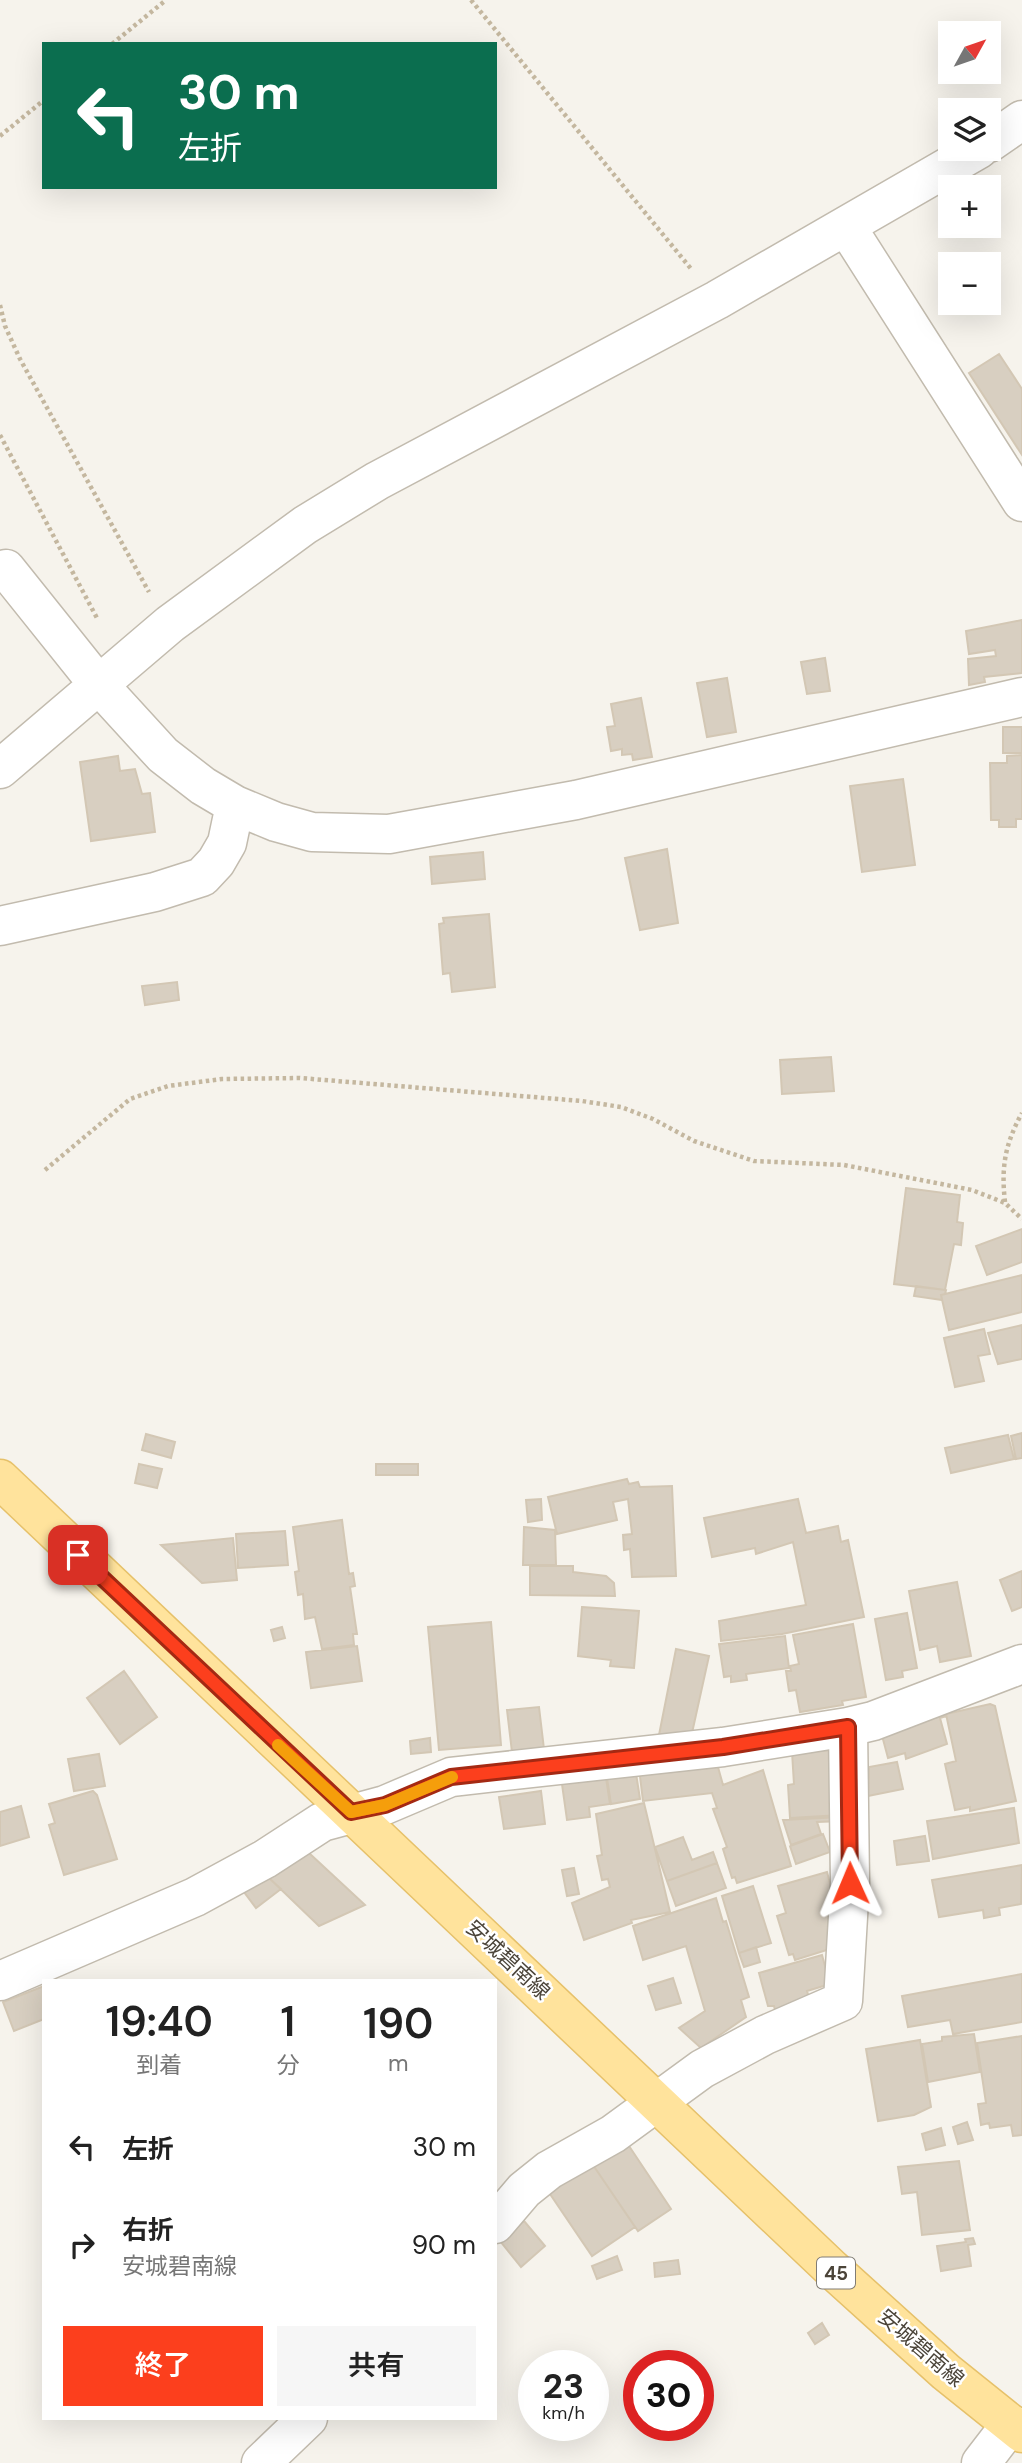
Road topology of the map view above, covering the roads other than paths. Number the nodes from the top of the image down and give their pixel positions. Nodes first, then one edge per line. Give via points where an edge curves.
1 (1022, 120) edge
2 (1001, 135) edge
3 (958, 161) edge
4 (845, 226) junction
5 (1022, 502) edge
6 (6, 569) dead end
7 (98, 684) junction
8 (1022, 697) edge
9 (0, 769) edge
10 (235, 805) junction
11 (0, 926) edge
12 (0, 1479) edge
13 (1022, 1664) edge
14 (848, 1727) junction
15 (351, 1812) junction
16 (0, 1981) edge
17 (659, 2103) junction
18 (497, 2222) edge
19 (306, 2420) edge
20 (1016, 2429) edge
21 (261, 2463) edge
22 (981, 2463) edge

1 - 2 street
3 - 4 street
4 - 5 street
4 - 7 street via 377,481 305,525 170,624
6 - 7 street
7 - 9 street
7 - 10 street via 163,755
8 - 10 street via 576,800 389,834 312,832
10 - 11 street via 227,843 202,877
12 - 15 main road, 安城碧南線 / 45
13 - 14 street
14 - 15 street via 723,1747 451,1777 385,1805
14 - 17 street via 850,1883 843,2001 702,2069
15 - 16 street via 322,1822 195,1897
15 - 17 main road, 安城碧南線 / 45
17 - 18 street via 549,2170
17 - 20 main road, 安城碧南線 / 45 via 832,2269
19 - 21 street
20 - 22 street

